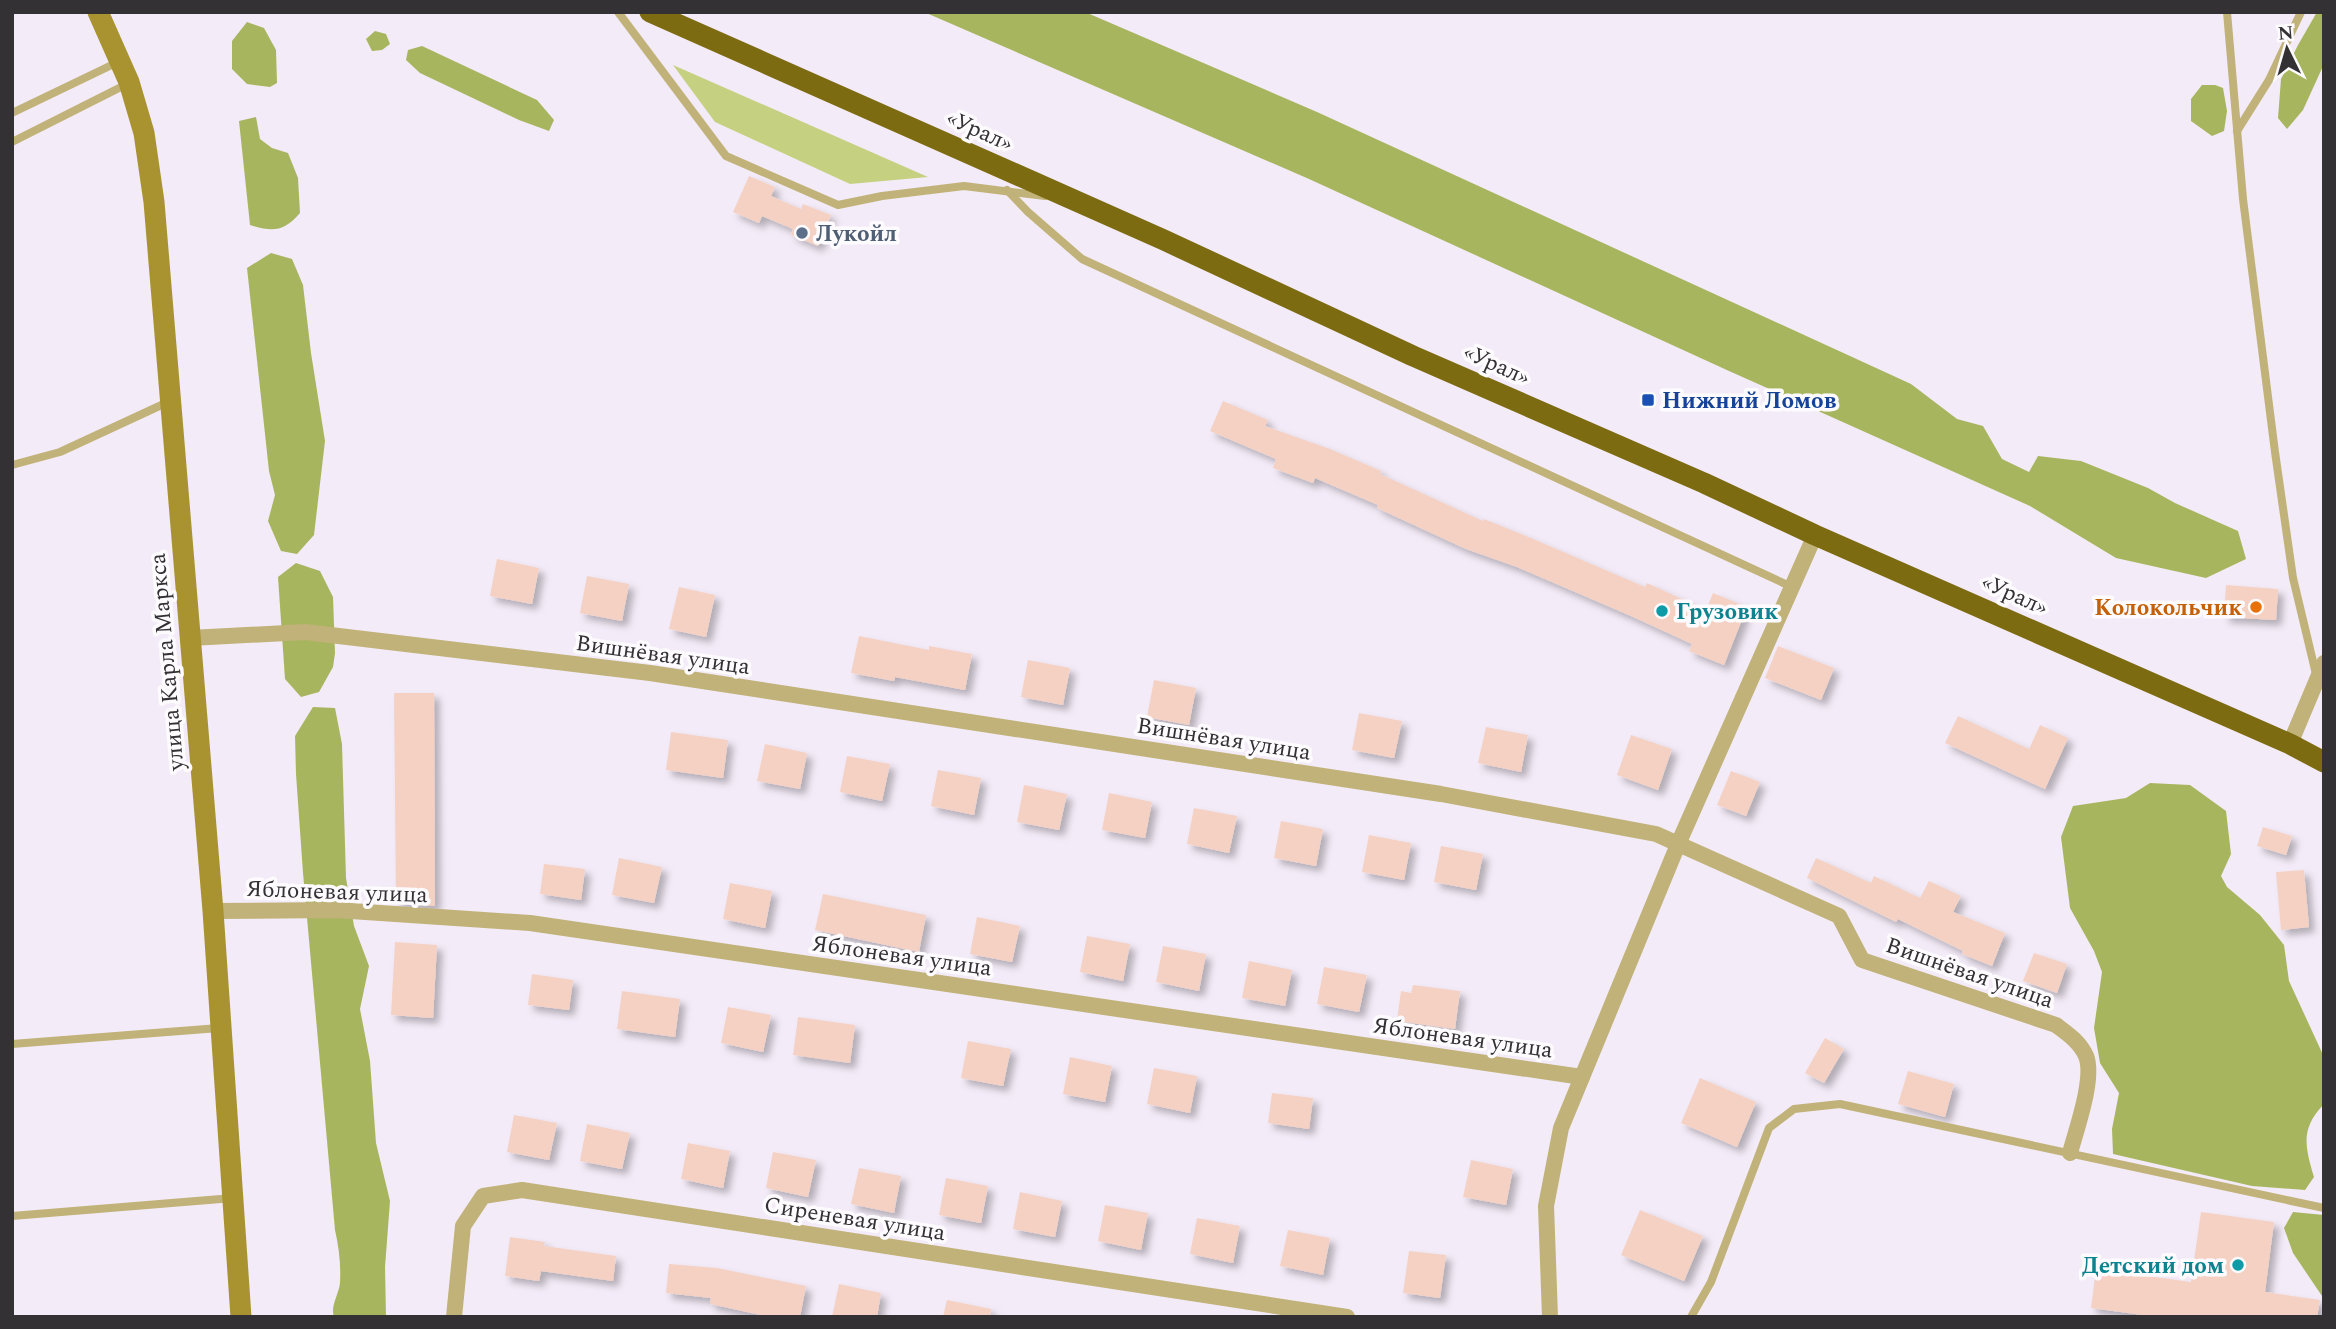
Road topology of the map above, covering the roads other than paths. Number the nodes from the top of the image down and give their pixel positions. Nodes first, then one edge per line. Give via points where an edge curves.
1 (98, 12) edge
2 (618, 12) edge
3 (650, 12) edge
4 (2227, 12) edge
5 (2301, 12) edge
6 (121, 60) junction
7 (130, 82) junction
8 (12, 113) edge
9 (2236, 131) junction
10 (12, 142) edge
11 (1007, 190) junction
12 (1076, 202) junction
13 (171, 401) junction
14 (12, 465) edge
15 (1815, 535) junction
16 (1792, 587) junction
17 (190, 638) junction
18 (2324, 663) edge
19 (2321, 682) edge
20 (2290, 744) junction
21 (2324, 762) edge
22 (1679, 842) junction
23 (213, 911) junction
24 (221, 1027) junction
25 (12, 1044) edge
26 (1582, 1077) junction
27 (2070, 1153) junction
28 (233, 1198) junction
29 (2324, 1208) edge
30 (12, 1216) edge
31 (241, 1317) edge
32 (454, 1317) edge
33 (1347, 1317) edge
34 (1550, 1317) edge
35 (1691, 1317) edge

1 - 6 street, улица Карла Маркса
2 - 11 lane via 726,156 838,205 964,186
3 - 12 highway, «Урал»
4 - 9 lane
5 - 9 lane via 2269,80
6 - 7 street, улица Карла Маркса
6 - 8 lane
7 - 10 lane
7 - 13 street, улица Карла Маркса via 144,133 154,202
9 - 19 lane via 2293,578
11 - 12 lane
11 - 16 lane via 1082,258
12 - 15 highway, «Урал»
13 - 14 lane via 60,452
13 - 17 street, улица Карла Маркса
15 - 16 street
15 - 20 highway, «Урал»
16 - 22 street
17 - 22 street, Вишнёвая улица via 305,632 650,673 1441,794
17 - 23 street, улица Карла Маркса
18 - 19 street
19 - 20 street
20 - 21 highway, «Урал»
22 - 26 street
22 - 27 street, Вишнёвая улица via 1839,916 1862,960 2056,1025 2075,1039 2087,1058 2088,1079
23 - 24 street, улица Карла Маркса
23 - 26 street, Яблоневая улица via 336,910 530,923
24 - 25 lane
24 - 28 street, улица Карла Маркса
26 - 34 street via 1561,1128 1546,1206
27 - 29 lane
27 - 35 lane via 1840,1104 1794,1109 1769,1128 1711,1282
28 - 30 lane
28 - 31 street, улица Карла Маркса
32 - 33 street, Сиреневая улица via 463,1226 482,1196 522,1190

